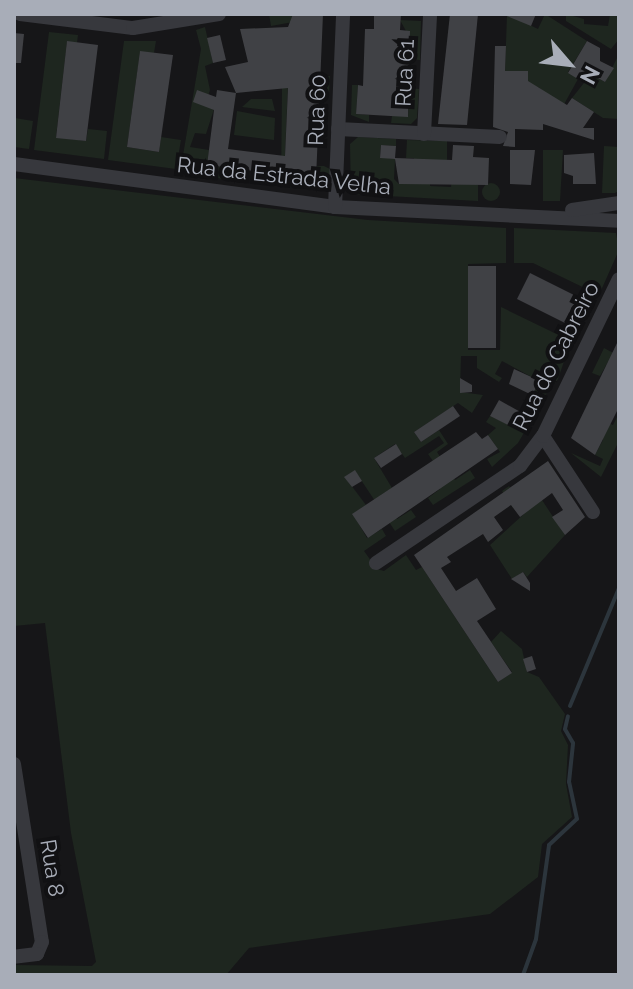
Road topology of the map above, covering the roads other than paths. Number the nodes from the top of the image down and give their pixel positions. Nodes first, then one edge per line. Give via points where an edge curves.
1 (20, 14) edge
2 (219, 14) edge
3 (343, 14) edge
4 (430, 14) edge
5 (134, 21) edge
6 (338, 129) junction
7 (424, 134) junction
8 (500, 137) dead end
9 (14, 164) edge
10 (619, 203) edge
11 (335, 207) junction
12 (549, 214) junction
13 (619, 221) edge
14 (619, 279) edge
15 (543, 436) junction
16 (593, 512) dead end
17 (376, 563) dead end
18 (14, 764) edge
19 (14, 771) edge
20 (21, 853) edge
21 (14, 957) edge

1 - 5 street
2 - 5 street
3 - 6 street, Rua 60
4 - 7 street, Rua 61
6 - 7 street
6 - 11 street, Rua 60
7 - 8 street
9 - 11 street, Rua da Estrada Velha
10 - 12 street, Rua da Estrada Velha
11 - 12 street, Rua da Estrada Velha
12 - 13 street, Rua da Estrada Velha
14 - 15 street, Rua do Cabreiro
15 - 16 street
15 - 17 street, Rua do Cabreiro via 505,478
18 - 19 street, Rua 8
19 - 20 street, Rua 8
20 - 21 street, Rua 8 via 42,942 37,954

